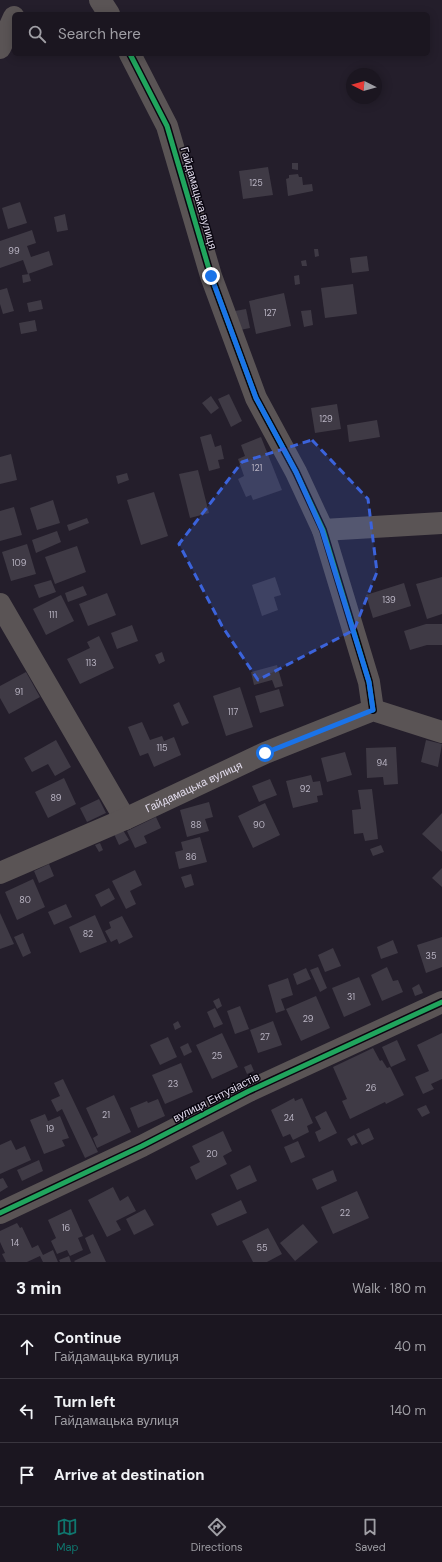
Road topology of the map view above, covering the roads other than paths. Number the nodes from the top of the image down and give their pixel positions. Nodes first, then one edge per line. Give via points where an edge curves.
1 (22, 0) edge
2 (100, 0) edge
3 (16, 12) edge
4 (108, 12) edge
5 (12, 22) edge
6 (0, 48) edge
7 (131, 56) edge
8 (442, 523) edge
9 (322, 530) junction
10 (0, 604) edge
11 (373, 710) junction
12 (442, 732) edge
13 (125, 819) junction
14 (0, 873) edge
15 (442, 1002) edge
16 (0, 1213) edge

1 - 3 street
2 - 4 street
5 - 6 street
7 - 9 street, Гайдамацька вулиця via 167,126 211,276 256,398 296,472
8 - 9 street
9 - 11 street, Гайдамацька вулиця via 369,682
10 - 13 street
11 - 12 street
11 - 13 street, Гайдамацька вулиця via 265,753
13 - 14 street, Гайдамацька вулиця
15 - 16 street, вулиця Ентузіастів via 249,1091 142,1146

